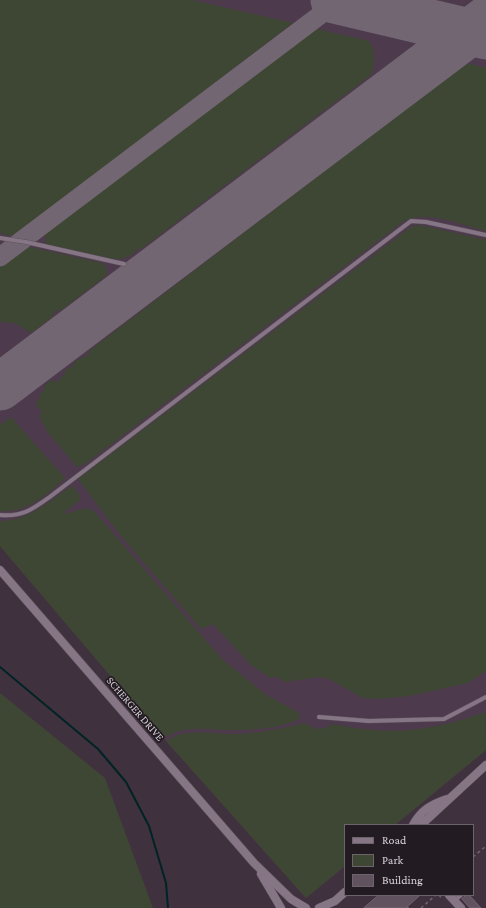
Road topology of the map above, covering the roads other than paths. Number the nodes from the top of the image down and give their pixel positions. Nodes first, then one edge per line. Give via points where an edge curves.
1 (486, 235) edge
2 (0, 238) edge
3 (124, 264) dead end
4 (0, 515) edge
5 (0, 570) edge
6 (486, 697) edge
7 (319, 717) dead end
8 (486, 765) edge
9 (448, 799) junction
10 (414, 824) edge
11 (418, 824) edge
12 (422, 824) edge
13 (254, 863) junction
14 (344, 893) edge
15 (455, 897) edge
16 (333, 905) edge
17 (281, 908) edge
18 (306, 908) edge
19 (319, 908) edge
20 (461, 908) edge

1 - 4 lane via 411,221 51,496 31,510 15,516
2 - 3 lane
5 - 13 street, SCHERGER DRIVE
6 - 7 lane via 444,719 369,721
8 - 9 street
9 - 10 street via 431,805 419,815
9 - 11 street via 434,808
9 - 12 street
13 - 17 street, SCHERGER DRIVE
13 - 18 street, SCHERGER DRIVE via 291,899
14 - 16 street
15 - 20 street
16 - 19 street

